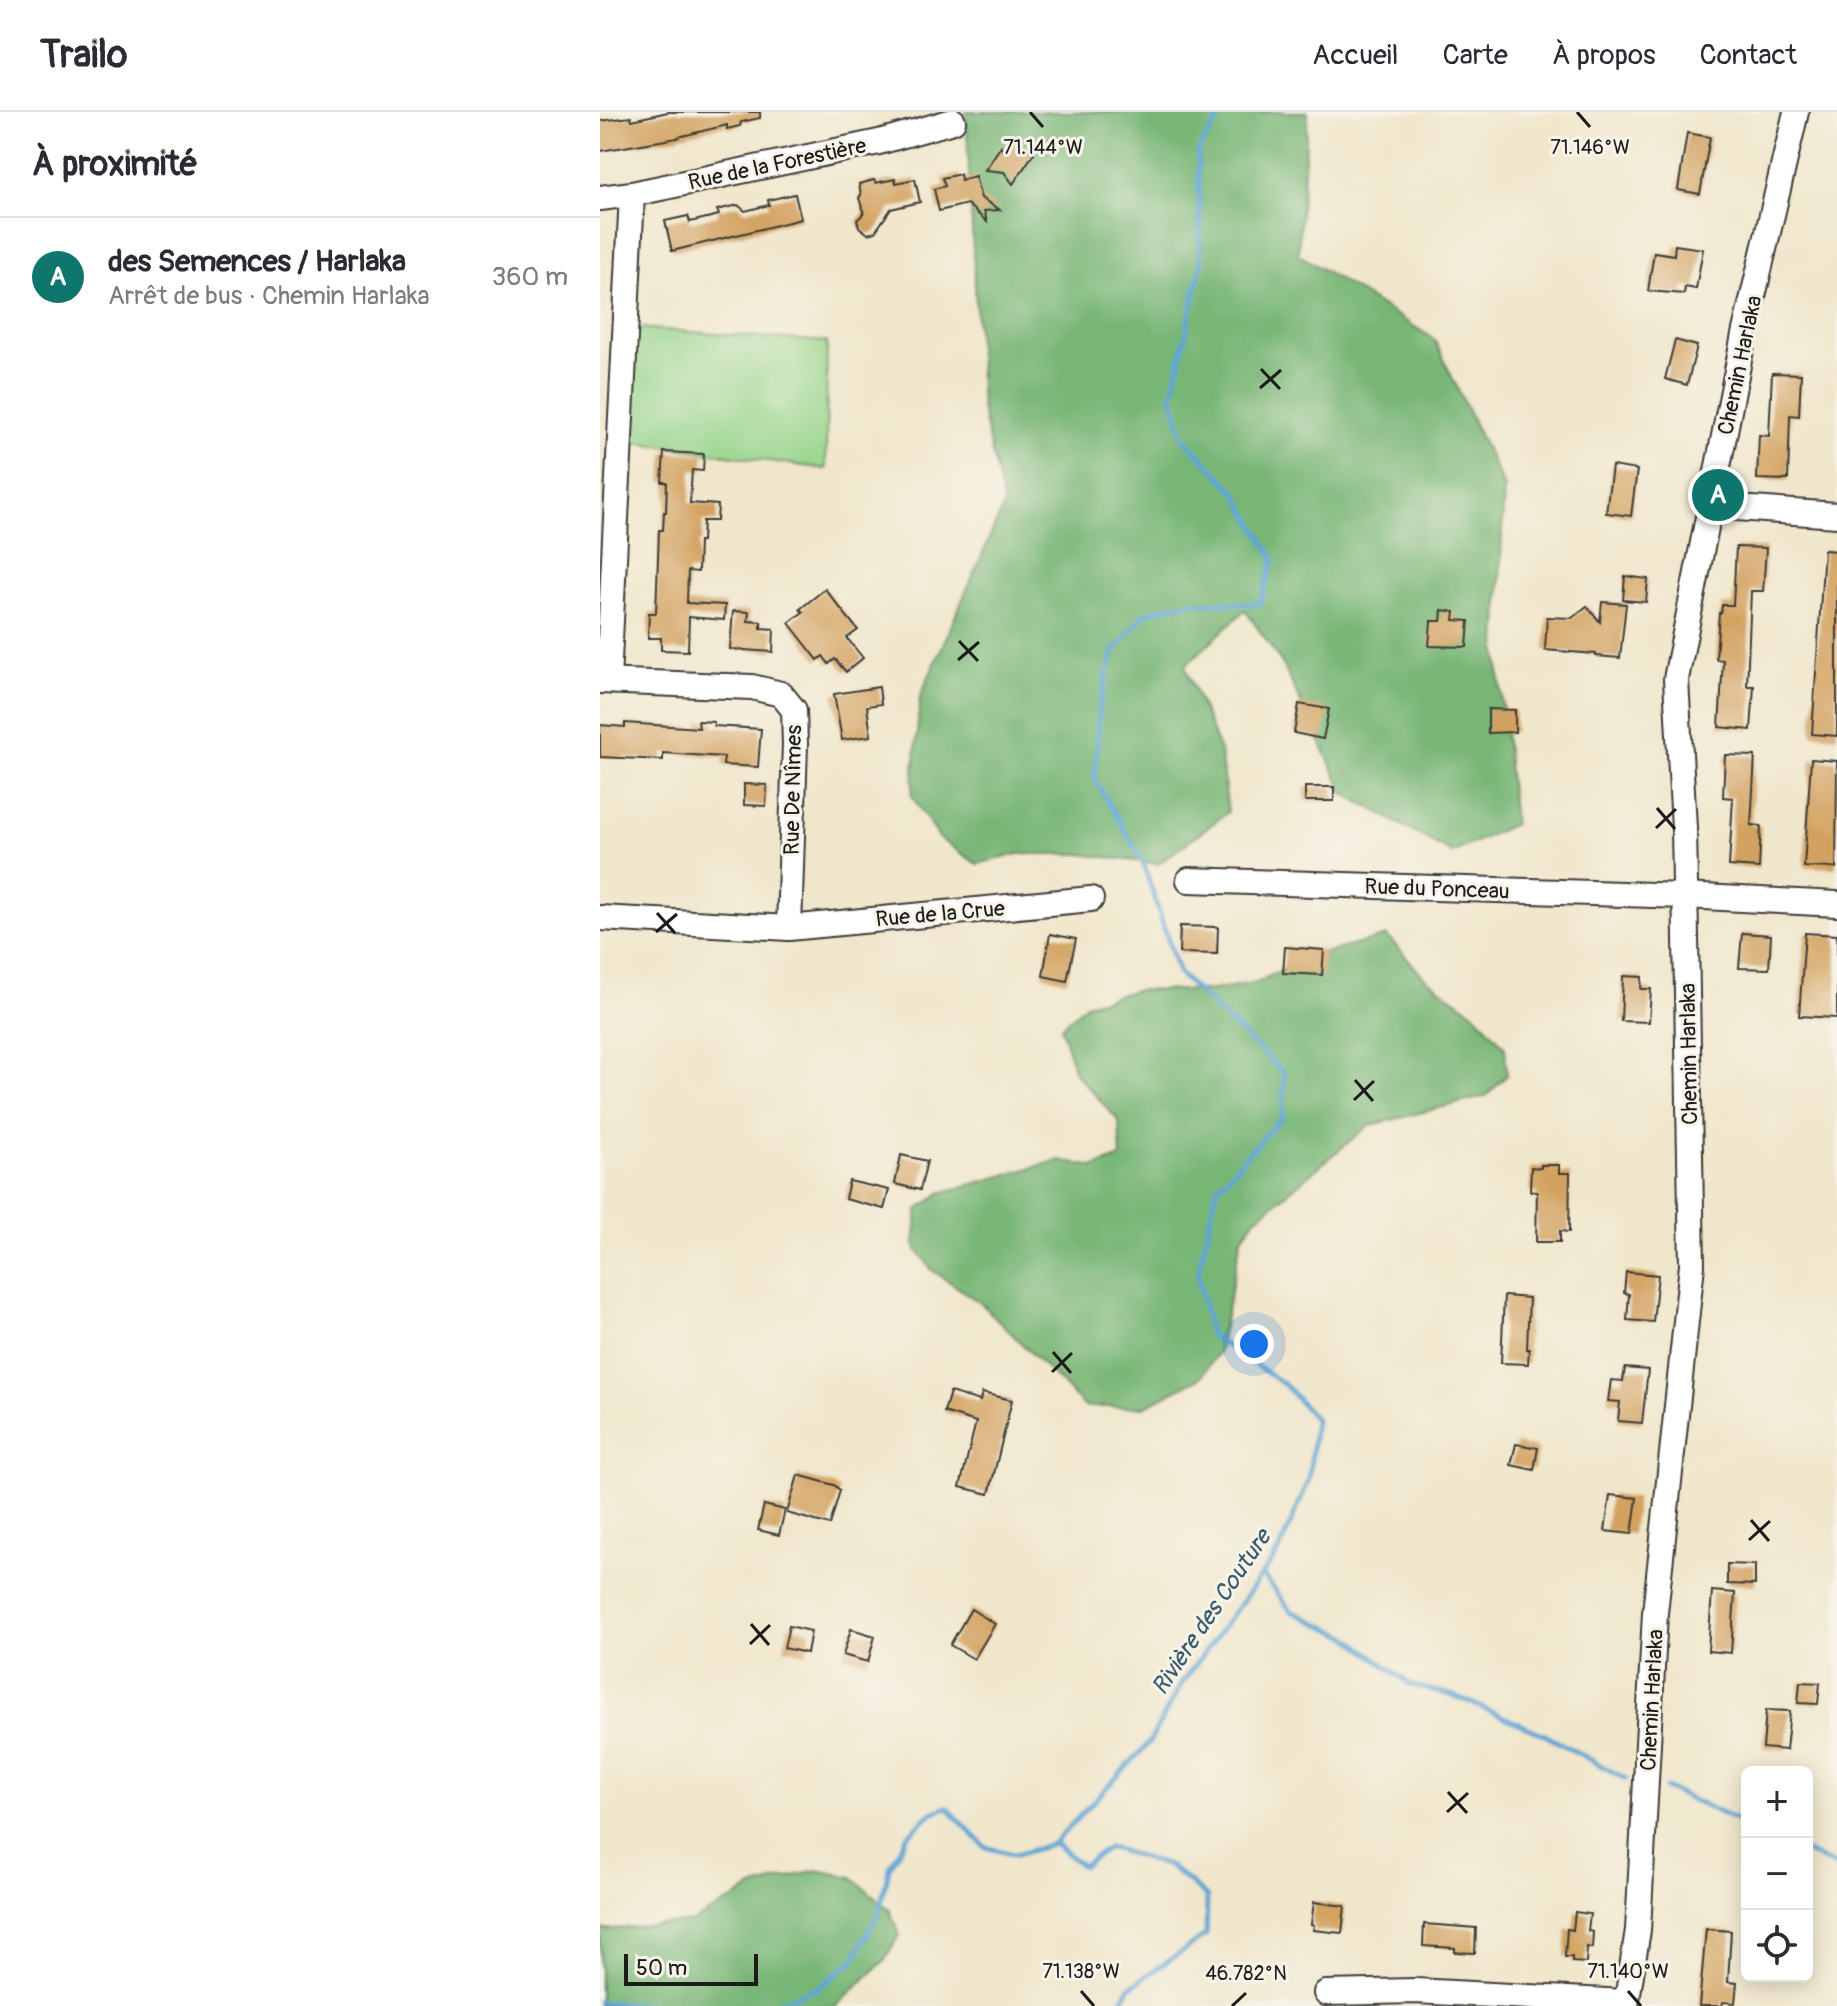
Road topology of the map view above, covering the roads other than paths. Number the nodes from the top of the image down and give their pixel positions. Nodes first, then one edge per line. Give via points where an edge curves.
1 (1796, 112) edge
2 (953, 121) dead end
3 (632, 194) junction
4 (600, 198) edge
5 (1709, 506) junction
6 (1837, 515) edge
7 (604, 681) edge
8 (1189, 880) dead end
9 (1684, 896) junction
10 (1091, 899) dead end
11 (1837, 904) edge
12 (600, 918) edge
13 (789, 928) junction
14 (1326, 1993) dead end
15 (1626, 2004) edge

1 - 5 street, Chemin Harlaka
2 - 3 street, Rue de la Forestière via 879,142
3 - 4 street, Rue de la Forestière
3 - 7 street
5 - 6 street
5 - 9 street, Chemin Harlaka via 1676,679
7 - 13 street, Rue De Nîmes via 752,687 781,694 794,710
8 - 9 street, Rue du Ponceau
9 - 11 street, Rue du Ponceau
9 - 15 street, Chemin Harlaka via 1692,1265 1655,1613 1638,1930
10 - 13 street, Rue de la Crue
12 - 13 street, Rue de la Crue
14 - 15 street via 1415,1991

